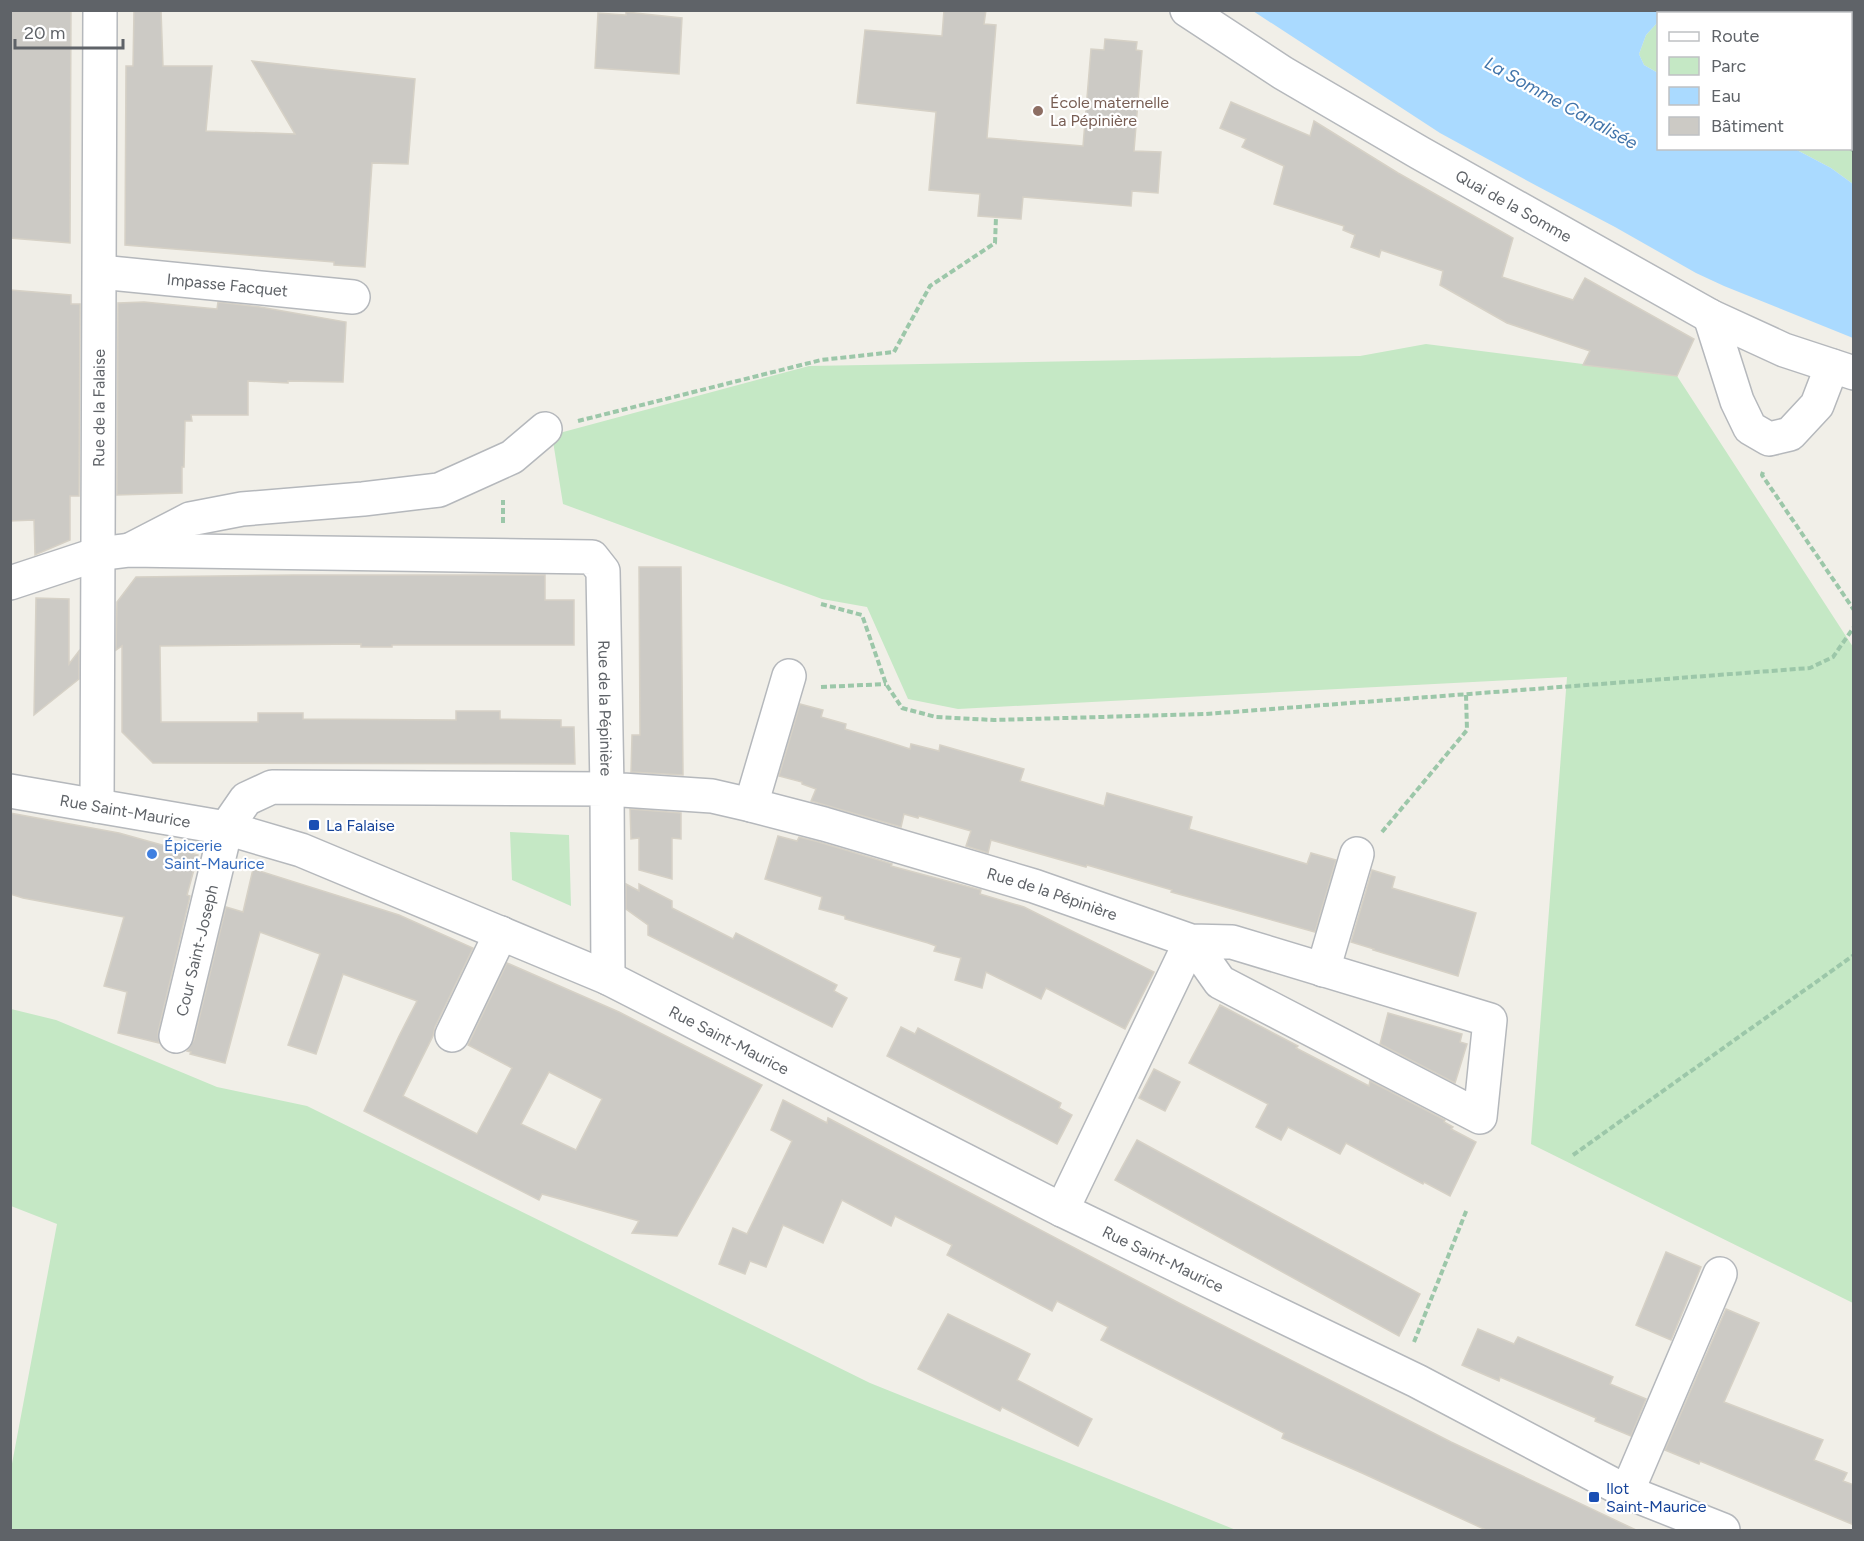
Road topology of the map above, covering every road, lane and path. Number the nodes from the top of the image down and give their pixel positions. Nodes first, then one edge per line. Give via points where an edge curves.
1 (100, 10) edge
2 (1187, 10) edge
3 (996, 217) dead end
4 (99, 272) junction
5 (353, 297) dead end
6 (1710, 316) junction
7 (1843, 370) edge
8 (545, 429) joint
9 (1769, 439) junction
10 (512, 457) junction
11 (130, 550) junction
12 (98, 554) junction
13 (506, 556) junction
14 (10, 583) edge
15 (821, 604) dead end
16 (1854, 610) edge
17 (1854, 627) edge
18 (789, 676) dead end
19 (886, 684) junction
20 (834, 686) dead end
21 (1466, 695) junction
22 (607, 789) junction
23 (10, 791) edge
24 (751, 805) junction
25 (97, 806) junction
26 (226, 828) junction
27 (1358, 854) joint
28 (501, 933) junction
29 (1191, 941) junction
30 (1854, 955) edge
31 (1323, 970) junction
32 (608, 978) junction
33 (452, 1035) dead end
34 (176, 1036) dead end
35 (1573, 1155) dead end
36 (1467, 1209) dead end
37 (1062, 1210) junction
38 (1720, 1274) dead end
39 (1402, 1374) junction
40 (1627, 1492) junction
41 (1723, 1530) edge

1 - 4 street, Rue de la Falaise
2 - 6 street, Quai de la Somme via 1303,85
3 - 8 path via 995,243 930,286 894,352 821,360
4 - 5 street, Impasse Facquet
4 - 12 street, Rue de la Falaise
6 - 7 street, Quai de la Somme via 1784,350
6 - 9 street via 1737,401 1750,428
7 - 9 street via 1790,434
8 - 10 street
9 - 16 path via 1762,475
10 - 11 street via 439,490 242,509 190,519
10 - 13 path via 502,507
11 - 12 street, Rue de la Pépinière
11 - 13 street, Rue de la Pépinière
12 - 14 street, Rue de la Pépinière
12 - 25 street, Rue de la Falaise
13 - 22 street, Rue de la Pépinière via 592,557 603,571
15 - 19 path via 862,615
17 - 21 path via 1833,657 1810,668
18 - 24 street
19 - 20 path
19 - 21 path via 903,708 936,717 994,720 1206,714
21 - 27 path via 1467,730 1370,847
22 - 24 street, Rue de la Pépinière via 712,796
22 - 26 street via 272,787 246,800
22 - 32 street
23 - 25 street, Rue Saint-Maurice
24 - 29 street, Rue de la Pépinière via 1034,886
25 - 26 street, Rue Saint-Maurice
26 - 28 street, Rue Saint-Maurice via 301,850
26 - 34 street, Cour Saint-Joseph
27 - 31 street
28 - 32 street, Rue Saint-Maurice
28 - 33 street
29 - 31 street, Rue de la Pépinière via 1232,942
29 - 31 street, Rue de la Pépinière via 1220,982 1480,1117 1490,1020
29 - 37 street
30 - 35 path
32 - 37 street, Rue Saint-Maurice
36 - 39 path
37 - 39 street, Rue Saint-Maurice
38 - 40 street
39 - 40 street, Rue Saint-Maurice
40 - 41 street, Rue Saint-Maurice

